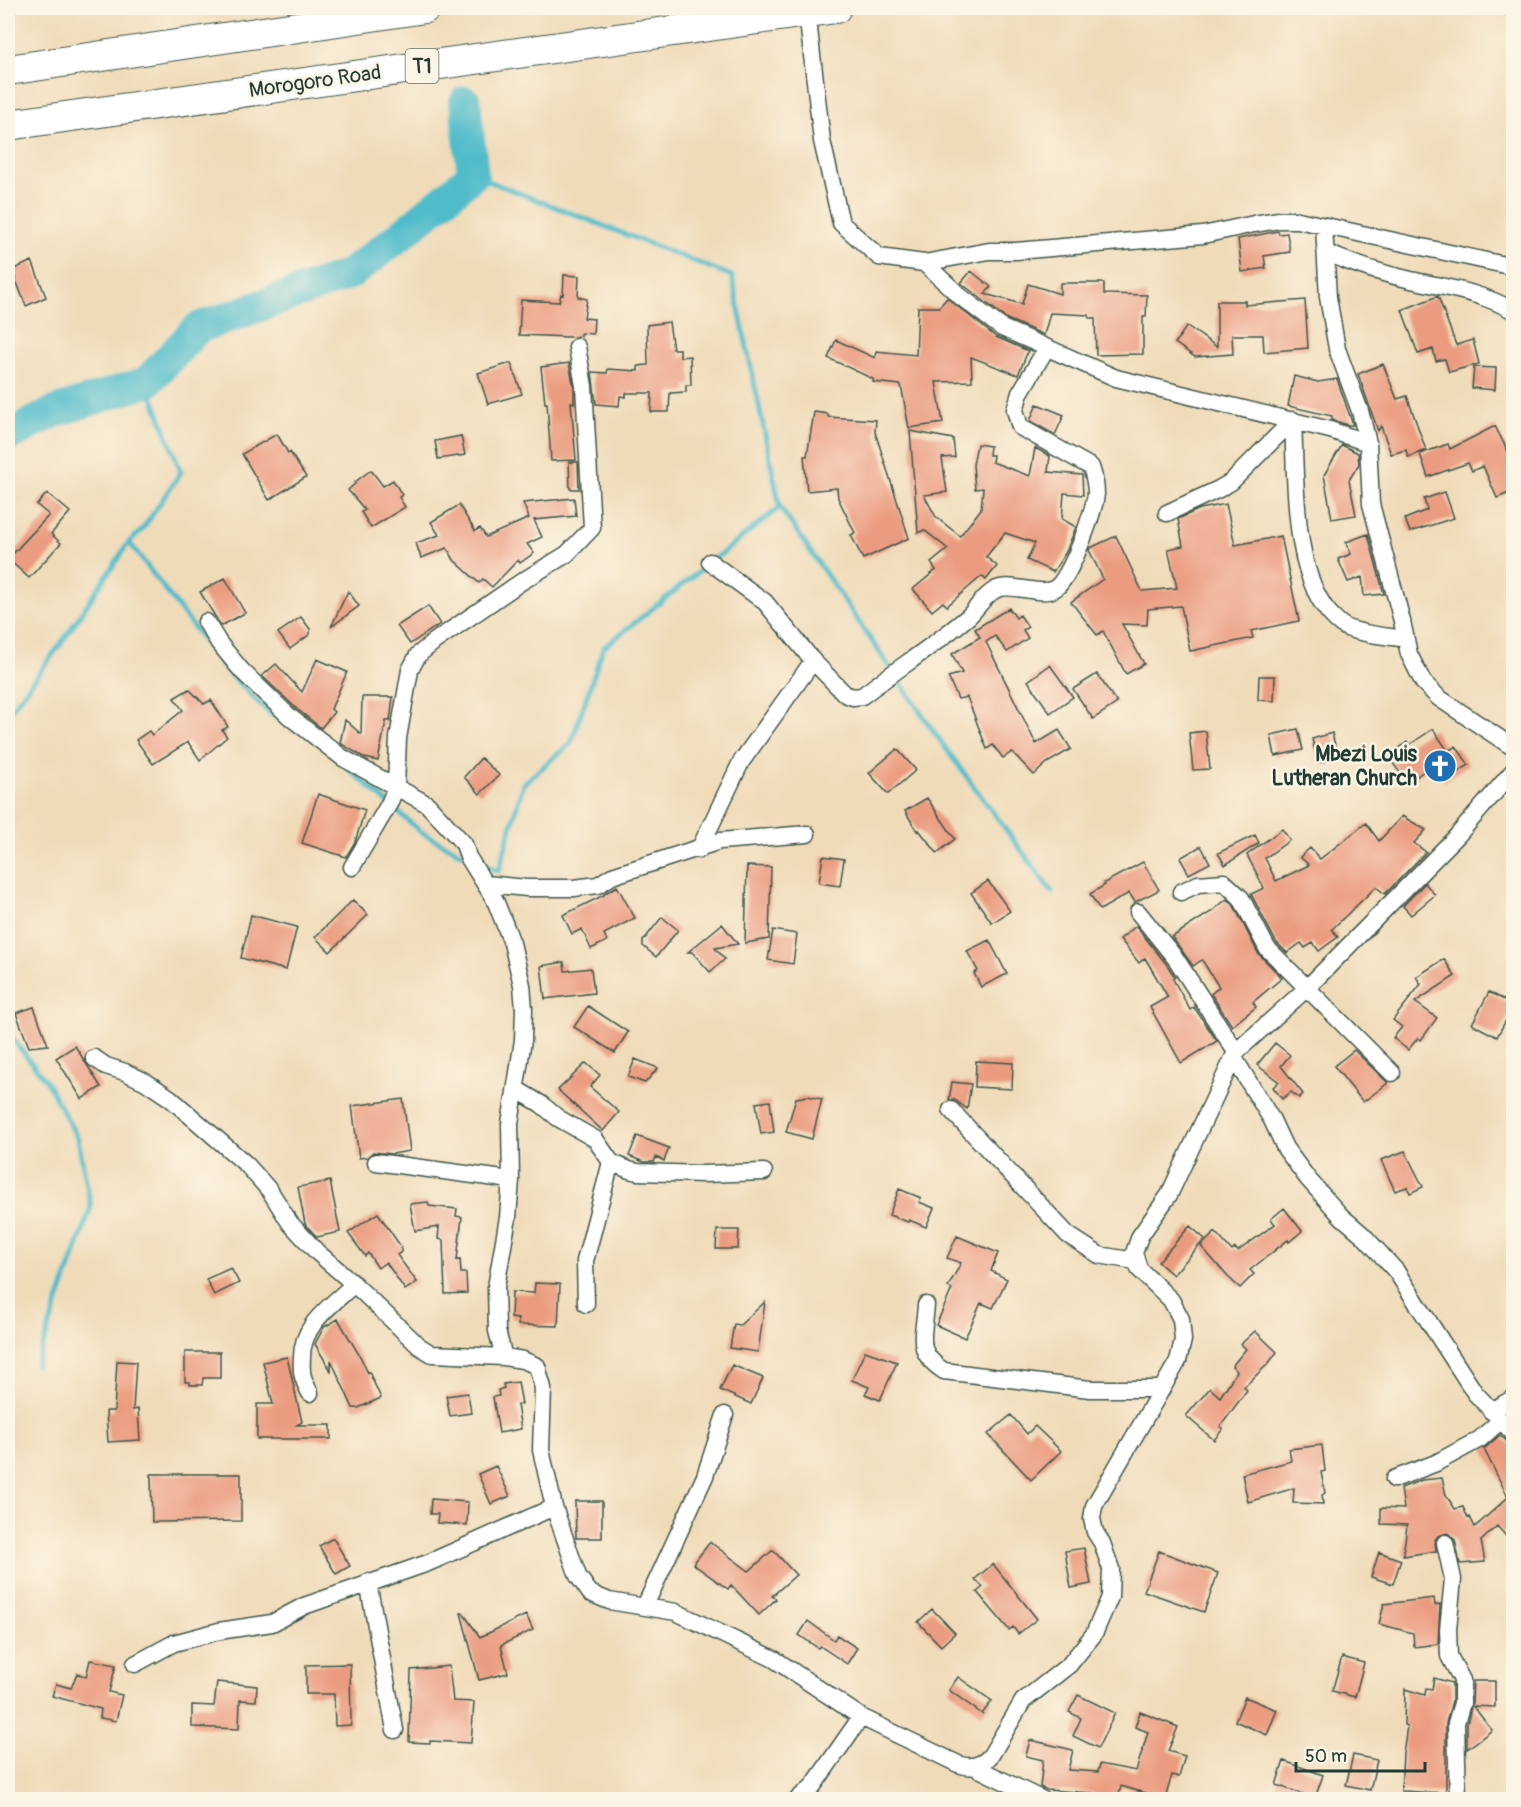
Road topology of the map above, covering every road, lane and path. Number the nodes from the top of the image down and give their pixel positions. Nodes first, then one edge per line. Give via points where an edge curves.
1 (425, 8) edge
2 (836, 8) edge
3 (807, 12) junction
4 (8, 70) edge
5 (8, 125) edge
6 (1324, 226) junction
7 (1327, 253) junction
8 (924, 262) junction
9 (1514, 267) edge
10 (1514, 311) edge
11 (577, 347) dead end
12 (1046, 349) junction
13 (1293, 420) junction
14 (1368, 443) junction
15 (1167, 513) dead end
16 (710, 562) dead end
17 (207, 622) dead end
18 (1406, 639) junction
19 (813, 661) junction
20 (1514, 748) edge
21 (1514, 770) edge
22 (396, 787) junction
23 (807, 834) dead end
24 (699, 850) junction
25 (352, 867) dead end
26 (486, 884) junction
27 (1181, 892) dead end
28 (1138, 912) dead end
29 (1306, 989) junction
30 (1235, 1055) junction
31 (94, 1058) dead end
32 (1392, 1073) dead end
33 (516, 1089) junction
34 (951, 1110) dead end
35 (376, 1162) dead end
36 (611, 1162) junction
37 (764, 1172) dead end
38 (511, 1180) junction
39 (1135, 1261) junction
40 (354, 1284) junction
41 (586, 1304) dead end
42 (926, 1305) dead end
43 (504, 1357) junction
44 (1161, 1389) junction
45 (310, 1393) dead end
46 (1514, 1398) edge
47 (725, 1415) dead end
48 (1496, 1416) junction
49 (1514, 1434) edge
50 (1394, 1479) dead end
51 (554, 1507) junction
52 (1445, 1544) dead end
53 (368, 1582) junction
54 (645, 1606) junction
55 (135, 1664) dead end
56 (861, 1717) junction
57 (395, 1730) dead end
58 (973, 1766) junction
59 (797, 1800) edge
60 (1043, 1800) edge
61 (1458, 1800) edge

1 - 4 highway
2 - 3 highway, Morogoro Road / T1
3 - 5 highway, Morogoro Road / T1
3 - 8 street via 822,141 841,223 879,257
6 - 7 street
6 - 8 street via 1279,220 1203,235 989,251
6 - 9 street
7 - 10 street via 1367,270 1482,296
7 - 14 street via 1328,297 1337,349
8 - 12 street via 1002,328
11 - 22 street via 584,386 592,528 567,554 418,655 410,670 398,738
12 - 13 street via 1116,378
12 - 19 street via 1020,393 1015,410 1020,427 1092,467 1095,480 1095,496 1067,576 1054,589 995,590 969,615 862,696 844,694
13 - 14 street
13 - 15 street via 1231,482
13 - 18 street via 1302,548 1318,597 1345,628
14 - 18 street via 1371,504
16 - 19 street via 765,602
17 - 22 street via 242,671 290,717 343,758
18 - 20 street via 1423,682 1439,698
19 - 24 street via 741,762
21 - 29 street via 1457,836
22 - 25 street
22 - 26 street via 427,804 441,819 464,844
23 - 24 street via 720,841
24 - 26 street via 612,876 598,885 560,889
26 - 33 street via 513,943 522,985 522,1040
27 - 29 street via 1198,884 1224,882 1241,898 1267,948
28 - 30 street via 1176,959
29 - 30 street
29 - 32 street
30 - 39 street via 1169,1196 1136,1244
30 - 48 street via 1286,1148 1308,1179 1396,1271 1474,1393
31 - 40 street via 146,1082 194,1118 247,1165 316,1252
33 - 36 street via 595,1139
33 - 38 street via 510,1124
34 - 39 street via 1068,1235 1099,1255
35 - 38 street
36 - 37 street via 638,1172
36 - 41 street via 585,1261
38 - 43 street via 496,1287 497,1331
39 - 44 street via 1145,1276 1172,1300 1181,1319 1183,1340 1178,1361
40 - 43 street via 432,1354
40 - 45 street via 309,1328 302,1345 301,1378
42 - 44 street via 923,1349 930,1362 944,1371 1090,1389
43 - 51 street via 537,1366 543,1388 541,1450
44 - 58 street via 1094,1506 1095,1532 1111,1569 1110,1597 1094,1634 1069,1665 1023,1701 991,1755
46 - 48 street
47 - 54 street via 705,1476
48 - 49 street
48 - 50 street via 1480,1439 1436,1463
51 - 53 street via 428,1563
51 - 54 street via 578,1576 587,1590 609,1601
52 - 61 street via 1453,1579 1449,1656 1462,1680 1462,1702 1456,1723
53 - 55 street via 304,1606 272,1623 174,1643
53 - 57 street
54 - 56 street via 676,1612 774,1659
56 - 58 street via 958,1764
56 - 59 street via 813,1786
58 - 60 street

